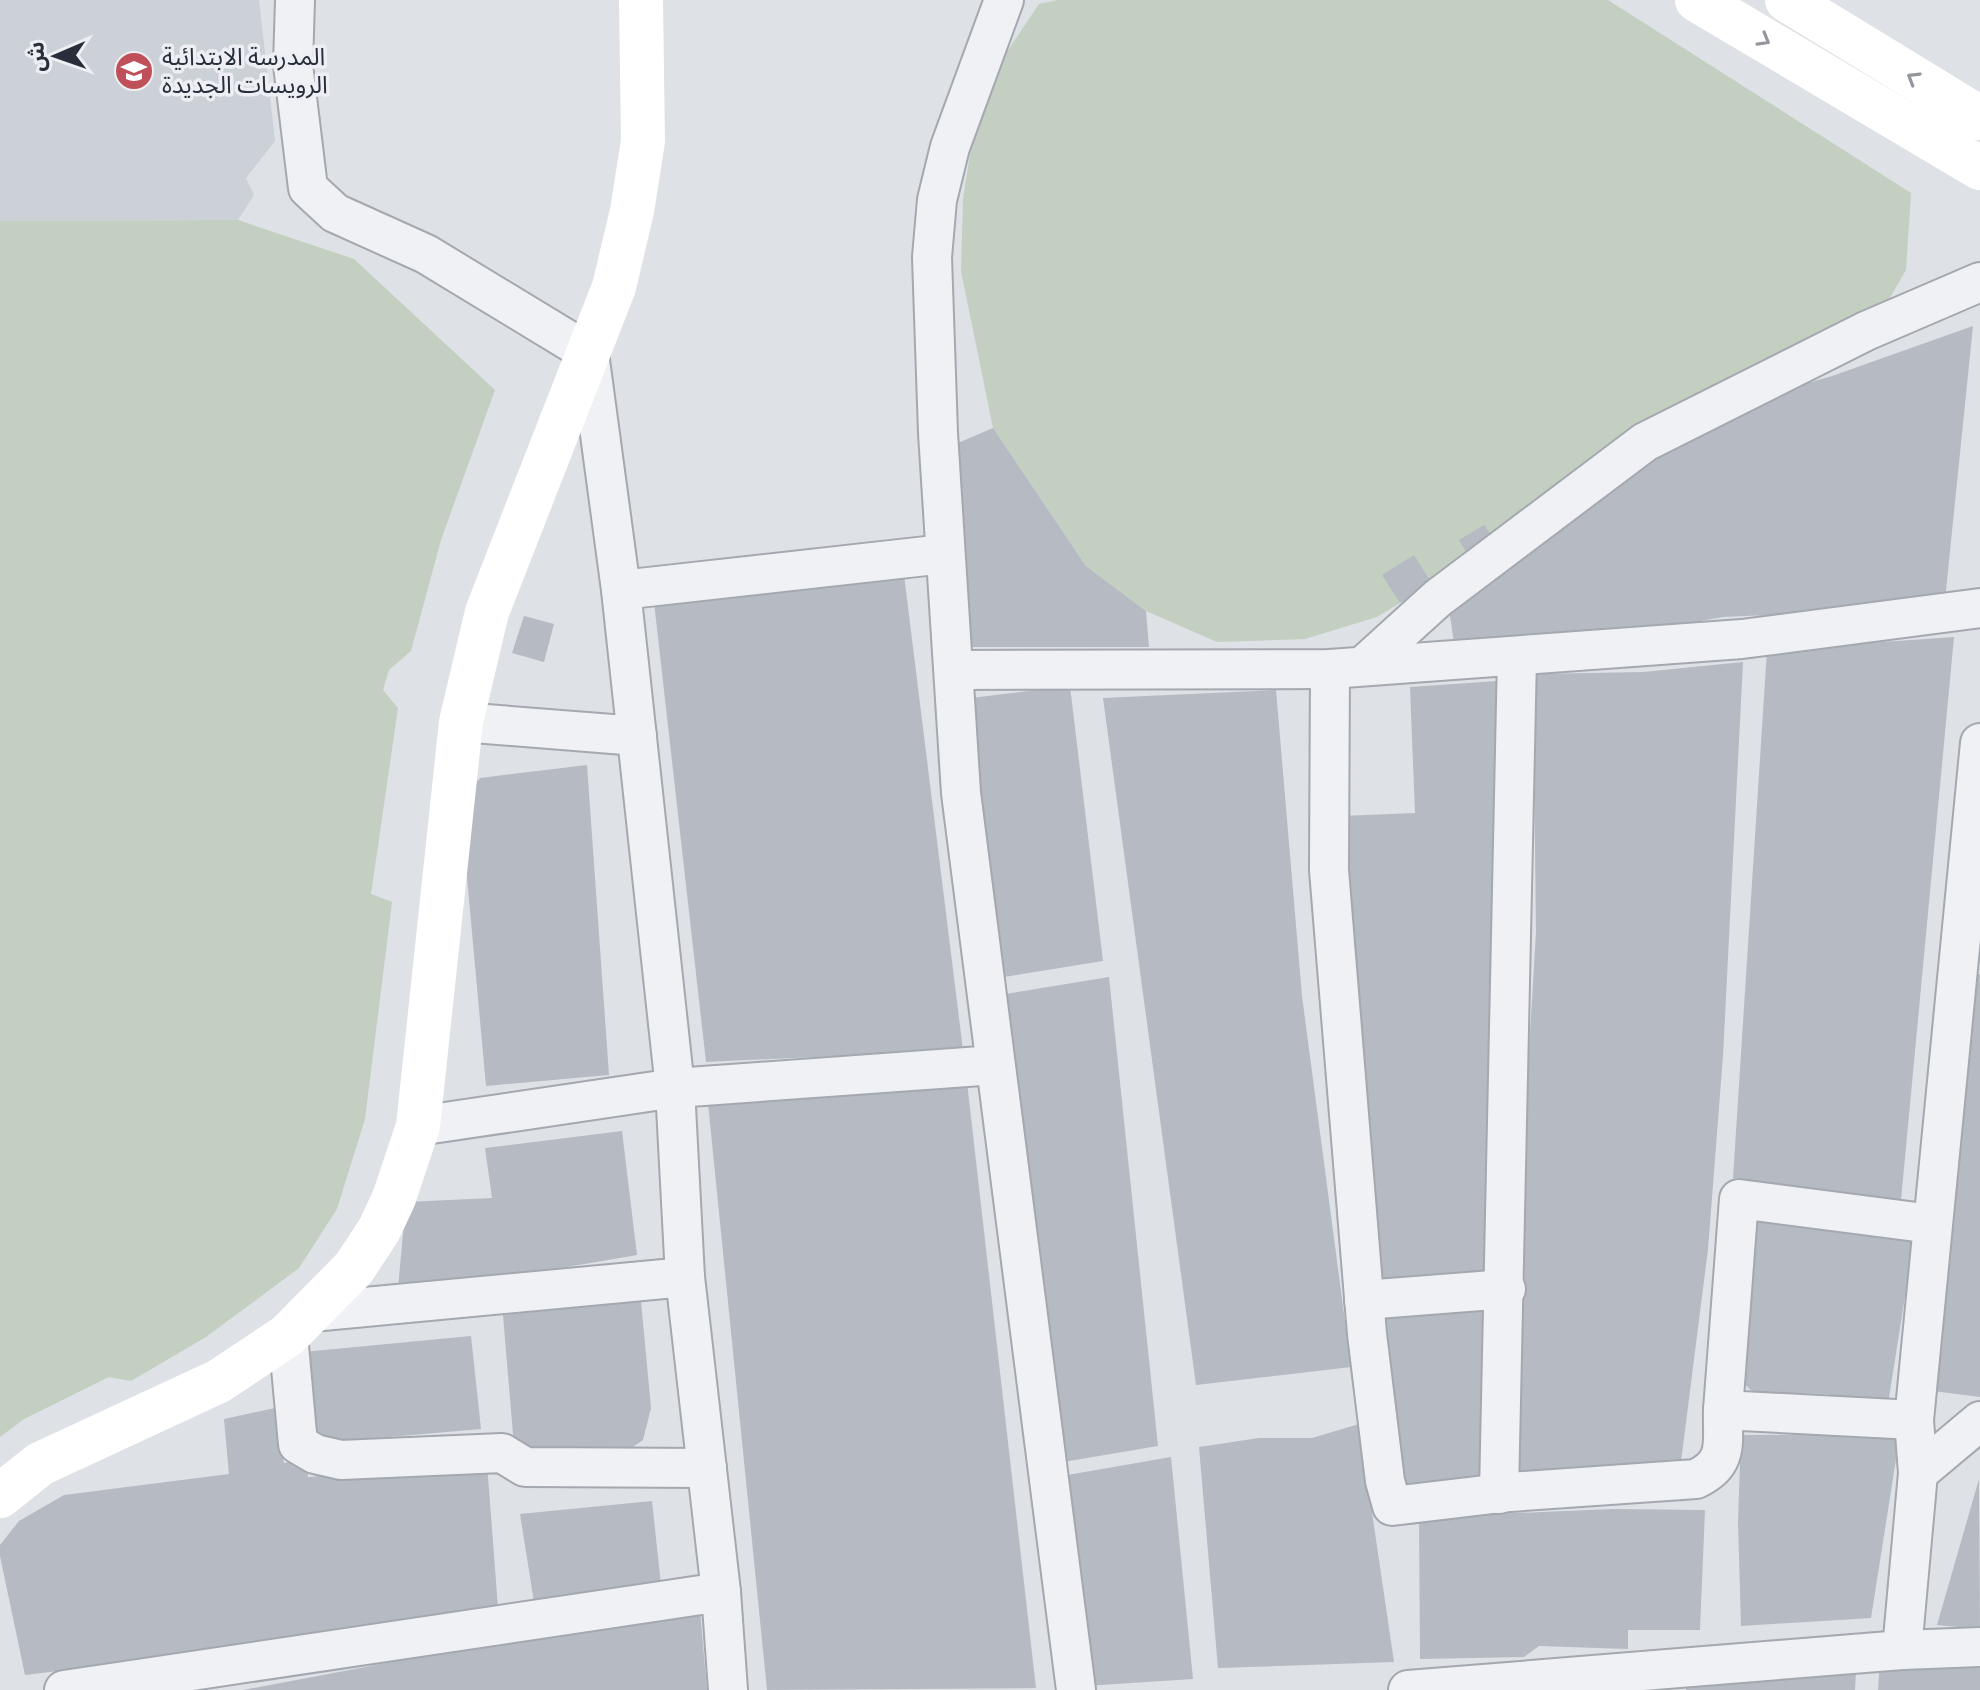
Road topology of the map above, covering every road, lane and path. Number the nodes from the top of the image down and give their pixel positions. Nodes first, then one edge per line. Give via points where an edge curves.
1 (295, 0) edge
2 (641, 0) edge
3 (1004, 0) edge
4 (1697, 0) edge
5 (1787, 0) edge
6 (1980, 118) edge
7 (1980, 168) edge
8 (1980, 282) edge
9 (589, 353) junction
10 (944, 554) junction
11 (621, 590) junction
12 (1980, 608) edge
13 (1517, 656) junction
14 (1347, 668) junction
15 (954, 670) junction
16 (461, 722) junction
17 (637, 736) junction
18 (1980, 743) edge
19 (995, 1065) junction
20 (675, 1088) junction
21 (418, 1126) junction
22 (1932, 1224) junction
23 (685, 1277) junction
24 (1506, 1289) junction
25 (1364, 1300) junction
26 (300, 1324) junction
27 (1723, 1410) junction
28 (1914, 1420) junction
29 (1980, 1421) edge
30 (707, 1468) junction
31 (1918, 1473) junction
32 (1499, 1494) junction
33 (0, 1496) edge
34 (721, 1592) junction
35 (1980, 1647) edge
36 (1902, 1650) junction
37 (189, 1681) edge
38 (64, 1690) edge
39 (728, 1690) edge
40 (1076, 1690) edge
41 (1408, 1690) edge

1 - 9 street via 293,65 308,188 335,213 426,254
2 - 9 street via 643,141 614,287
3 - 10 street via 950,147 937,200 933,325
4 -> 7 street
6 -> 5 street
8 - 14 street via 1866,331 1645,442
9 - 11 street
9 - 16 street via 487,612
10 - 11 street
10 - 15 street
11 - 17 street
12 - 13 street via 1742,639
13 - 14 street
13 - 24 street
14 - 15 street
14 - 25 street via 1329,870
15 - 19 street via 961,793
16 - 17 street
16 - 21 street
17 - 20 street
18 - 22 street
19 - 20 street
19 - 40 street
20 - 21 street
20 - 23 street
21 - 26 street via 379,1230 354,1268
22 - 27 street via 1739,1199
22 - 28 street
23 - 26 street
23 - 30 street
24 - 25 street
24 - 32 street
25 - 32 street via 1392,1506
26 - 30 street via 298,1444 325,1457 502,1453 525,1467
26 - 33 street via 219,1381 40,1464
27 - 28 street
27 - 32 street via 1722,1456 1717,1466 1696,1479
28 - 31 street
29 - 31 street
30 - 34 street
31 - 36 street
34 - 37 street via 445,1631
34 - 39 street
35 - 36 street
36 - 41 street
37 - 38 street

